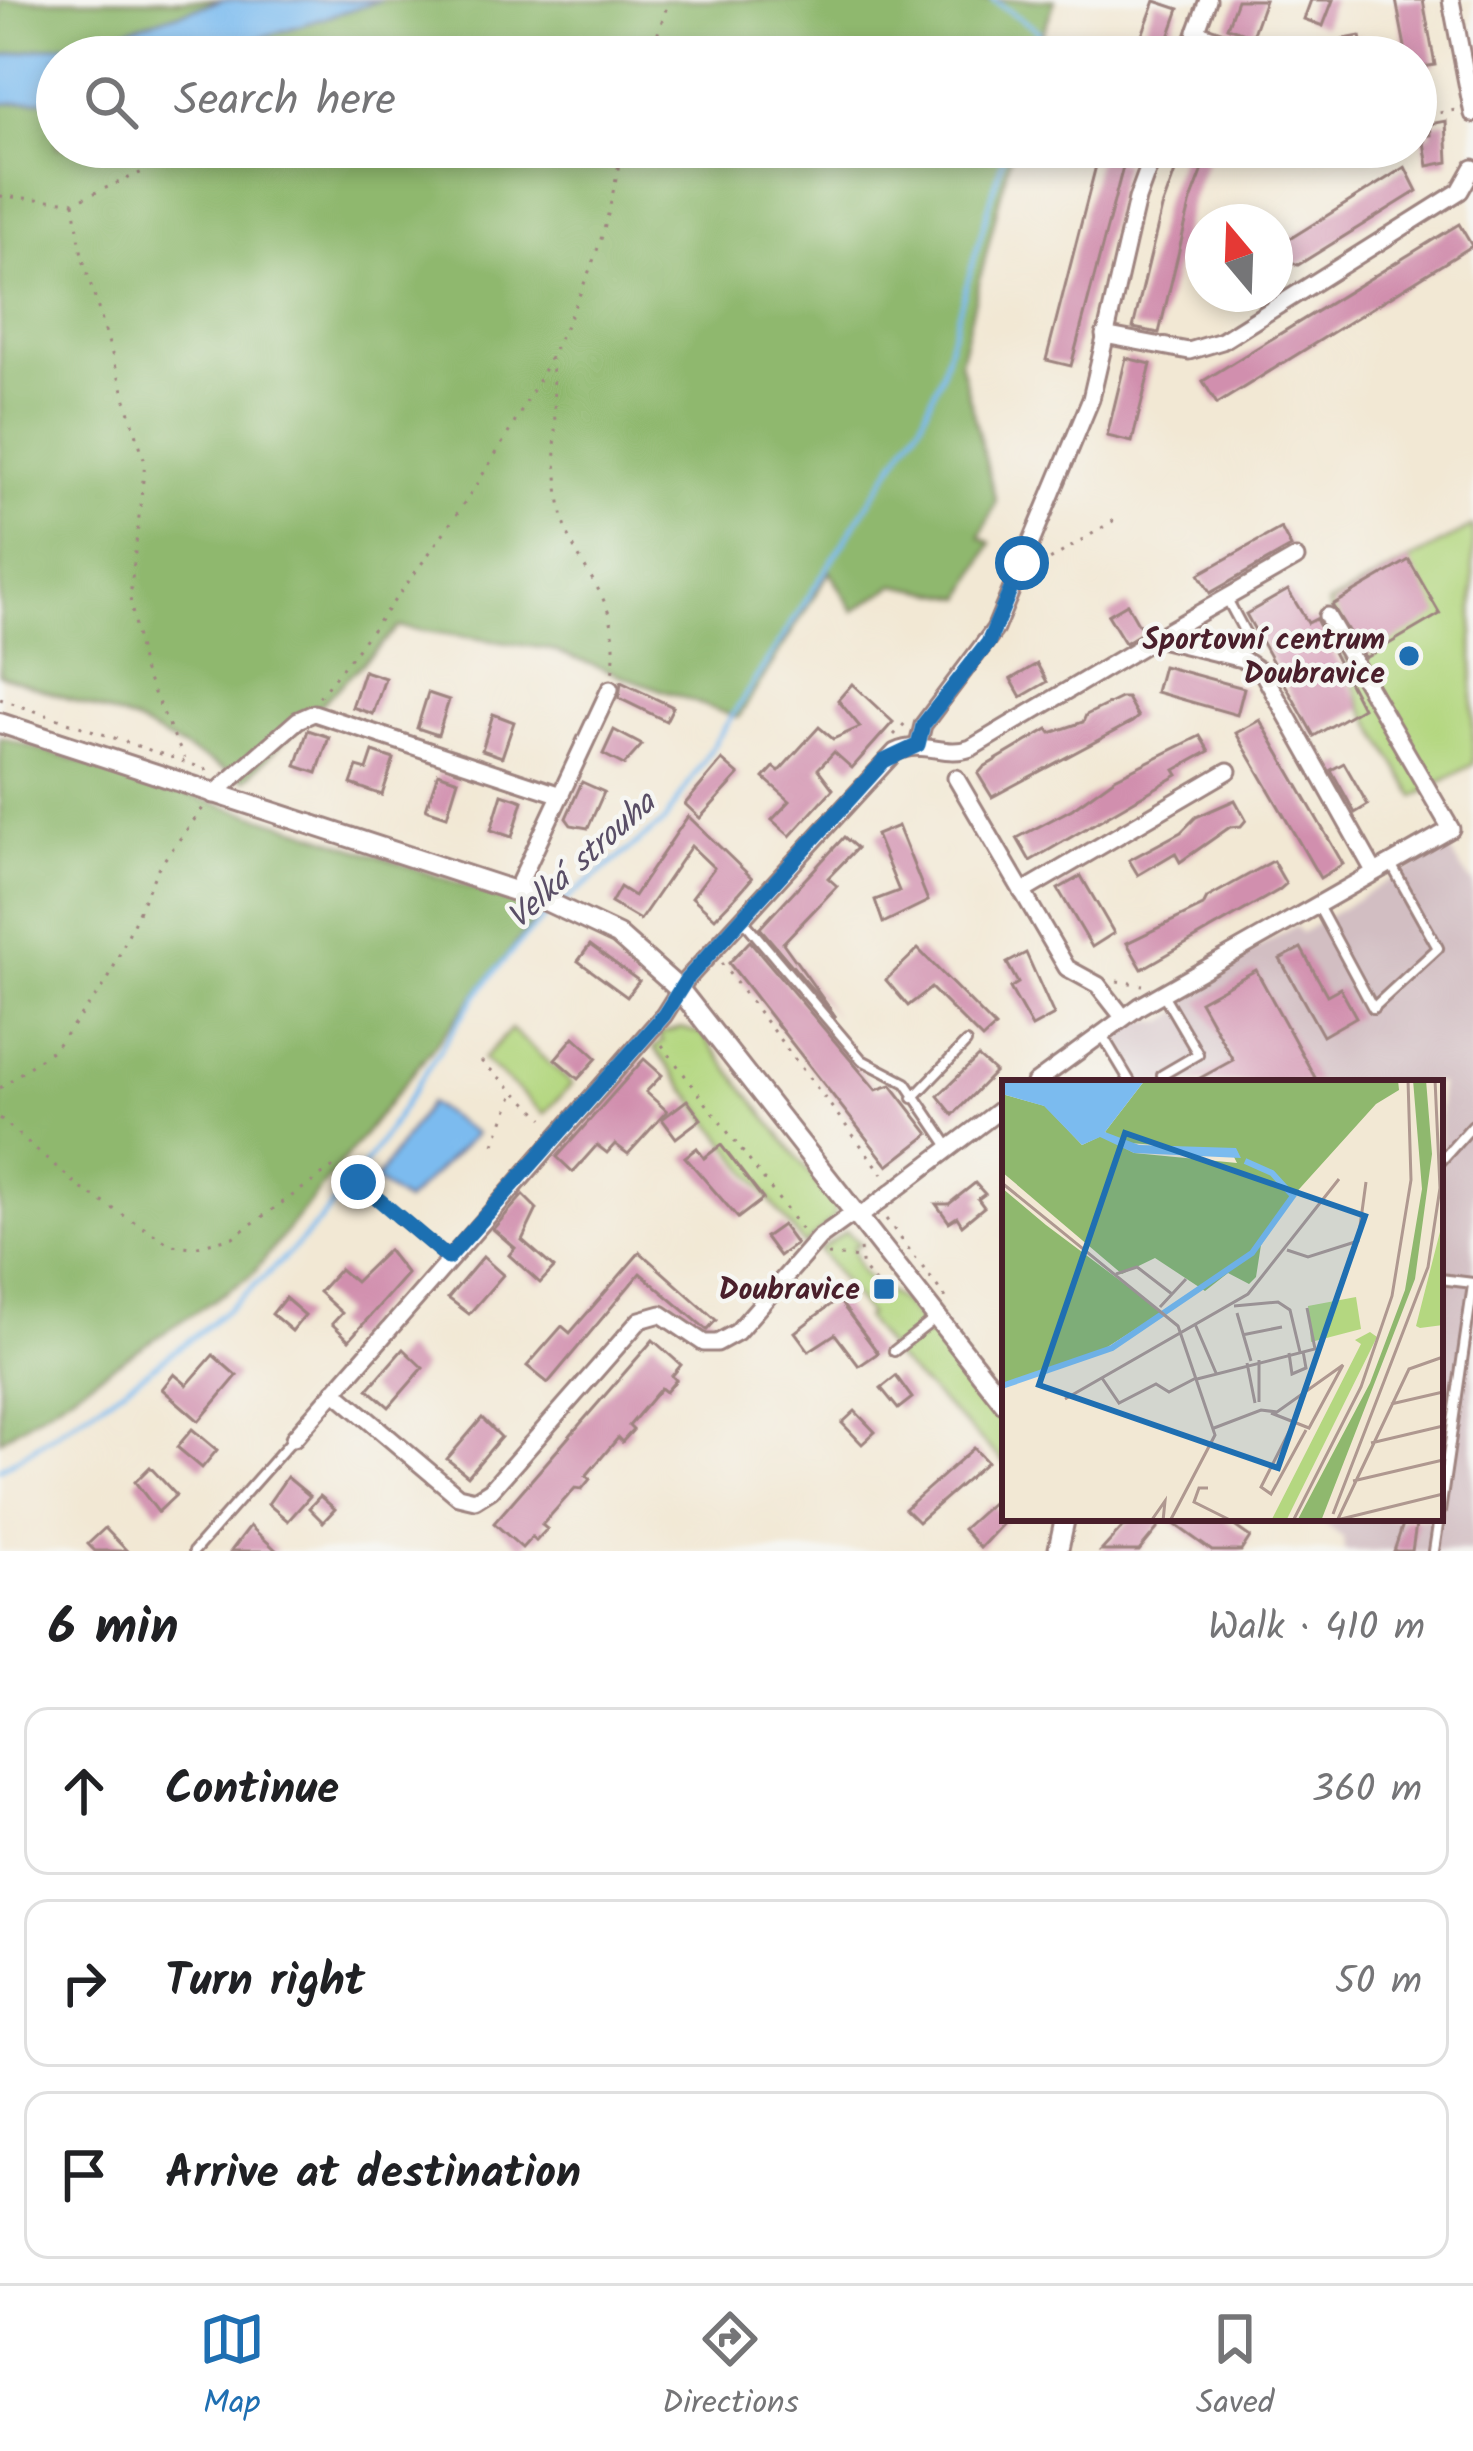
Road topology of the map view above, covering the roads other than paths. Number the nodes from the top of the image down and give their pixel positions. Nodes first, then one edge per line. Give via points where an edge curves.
1 (1208, 0) edge
2 (1451, 0) edge
3 (1196, 32) junction
4 (1195, 36) edge
5 (1208, 36) edge
6 (1472, 110) edge
7 (1150, 168) edge
8 (1473, 168) edge
9 (1104, 335) junction
10 (1297, 558) dead end
11 (1226, 598) junction
12 (1327, 616) dead end
13 (1156, 638) junction
14 (1249, 640) dead end
15 (610, 689) road end
16 (0, 723) edge
17 (918, 745) junction
18 (1228, 771) dead end
19 (956, 778) dead end
20 (219, 789) junction
21 (561, 795) junction
22 (1391, 864) junction
23 (1374, 871) junction
24 (516, 890) junction
25 (1022, 892) junction
26 (1316, 903) junction
27 (742, 919) junction
28 (680, 990) junction
29 (1162, 993) junction
30 (1123, 1017) junction
31 (1101, 1032) junction
32 (966, 1043) dead end
33 (1039, 1080) edge
34 (1129, 1080) edge
35 (1165, 1080) edge
36 (914, 1098) junction
37 (1002, 1108) edge
38 (1473, 1125) edge
39 (950, 1148) junction
40 (1443, 1159) edge
41 (398, 1216) road end
42 (856, 1216) junction
43 (448, 1258) junction
44 (1443, 1279) edge
45 (1473, 1284) edge
46 (945, 1312) junction
47 (894, 1351) dead end
48 (334, 1391) junction
49 (1002, 1399) edge
50 (294, 1438) joint
51 (1443, 1494) edge
52 (1064, 1521) edge
53 (1439, 1521) edge
54 (194, 1551) edge
55 (1058, 1551) edge
56 (1434, 1551) edge

1 - 3 street
2 - 6 street
3 - 4 street
3 - 5 street
7 - 9 street
8 - 9 street via 1460,191 1222,341 1189,351
9 - 17 street via 1091,399 988,643 923,725
10 - 11 street
11 - 13 street
11 - 14 lane
12 - 22 street via 1451,829
13 - 17 street via 971,748
13 - 23 street via 1257,666
15 - 21 street
16 - 20 street
17 - 27 street via 884,761
18 - 25 street
19 - 25 street
20 - 21 street via 308,713
20 - 24 street
21 - 24 street
22 - 23 street
22 - 26 lane via 1438,948 1373,1008
23 - 26 street
24 - 28 street via 633,945
25 - 30 street via 1067,968 1098,985
26 - 29 street
27 - 28 street
27 - 36 lane via 862,1060 899,1076
28 - 42 street
28 - 43 street
29 - 30 street
29 - 35 lane via 1198,1054
30 - 31 street
31 - 33 street
31 - 34 lane
32 - 36 lane
36 - 39 lane
37 - 39 street
38 - 40 lane
39 - 42 street
41 - 43 lane
42 - 46 street
42 - 48 street via 813,1245 728,1339 704,1343 665,1315 640,1320 475,1500 458,1496
43 - 48 street
44 - 45 lane
45 - 51 lane
46 - 47 lane
46 - 49 street
48 - 50 street
50 - 54 lane
52 - 55 street
53 - 56 lane

